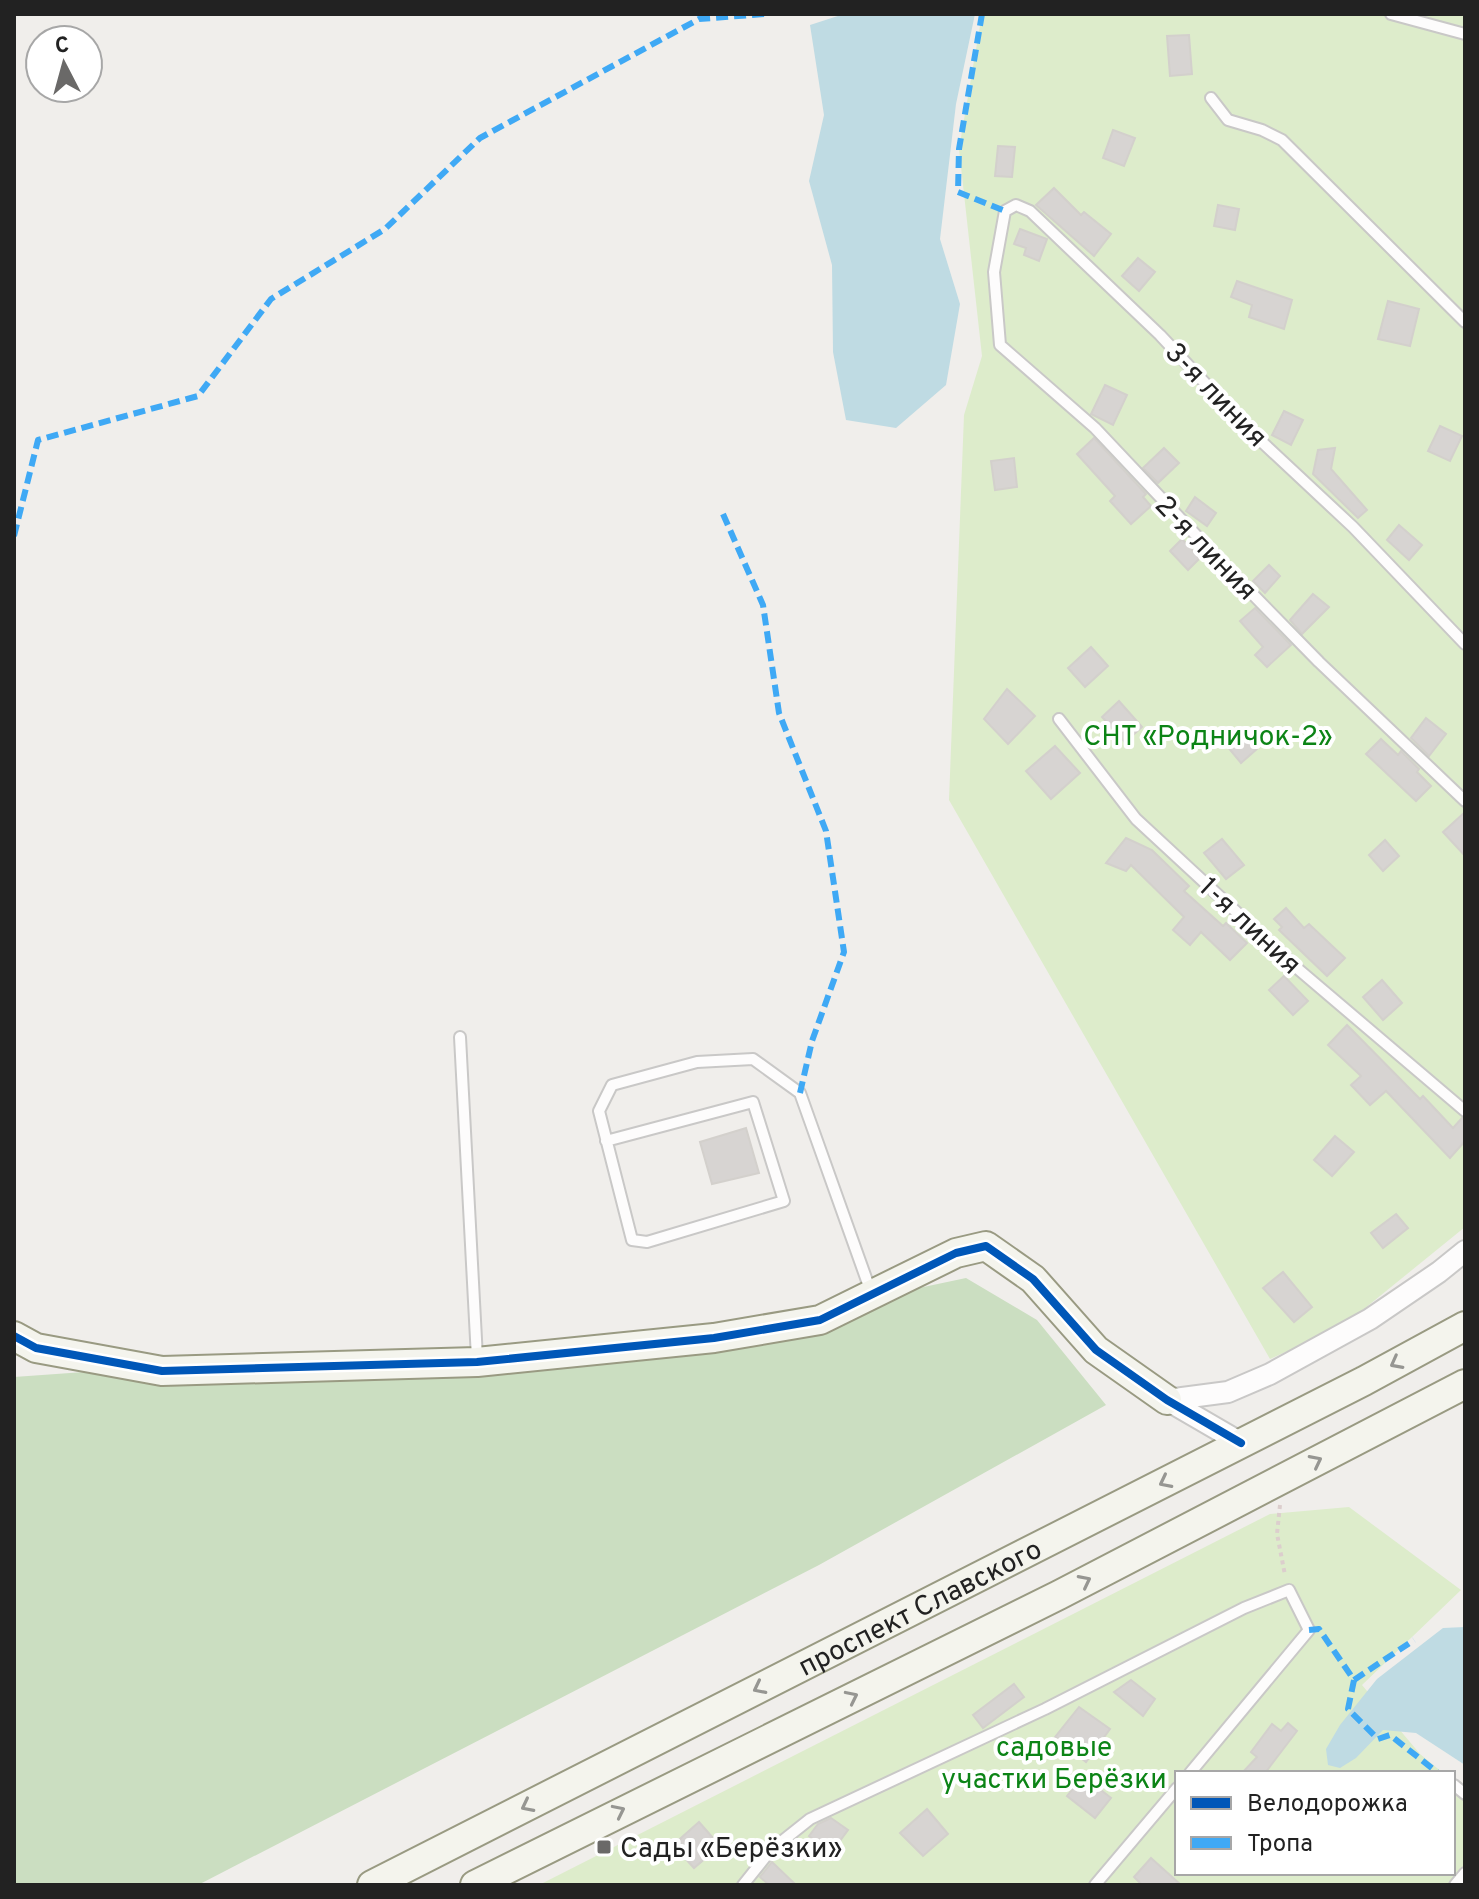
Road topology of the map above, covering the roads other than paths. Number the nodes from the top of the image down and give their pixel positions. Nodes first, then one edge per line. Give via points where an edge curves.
1 (1391, 14) edge
2 (1465, 34) edge
3 (1211, 98) dead end
4 (994, 272) joint
5 (1465, 322) edge
6 (1465, 644) edge
7 (1059, 719) dead end
8 (1465, 801) edge
9 (460, 1037) dead end
10 (1465, 1111) edge
11 (606, 1141) junction
12 (1465, 1251) edge
13 (872, 1294) junction
14 (1465, 1326) edge
15 (14, 1336) edge
16 (477, 1362) junction
17 (1465, 1384) edge
18 (1167, 1400) junction
19 (1241, 1443) junction
20 (1192, 1771) edge
21 (1175, 1790) edge
22 (1465, 1873) edge
23 (372, 1885) edge
24 (475, 1885) edge
25 (743, 1885) edge
26 (1095, 1885) edge
27 (1455, 1885) edge

1 - 2 lane
3 - 5 lane via 1228,120 1282,140
4 - 6 lane, 3-я линия via 1005,211 1016,205 1030,211
4 - 8 lane, 2-я линия via 1000,345 1095,428 1319,662
7 - 10 lane, 1-я линия via 1136,819 1298,969
9 - 16 lane
11 - 11 lane via 632,1240 647,1242 784,1201 753,1102
11 - 13 lane via 599,1111 612,1085 697,1062 753,1059 800,1093
12 - 18 street via 1370,1319 1270,1374 1228,1392
13 - 16 main road via 820,1320 714,1338
13 - 18 main road via 956,1253 986,1246 1033,1279 1096,1350
14 -> 19 main road, проспект Славского
15 - 16 main road via 36,1348 162,1371
24 -> 17 main road, проспект Славского via 1059,1595
18 - 19 street
19 -> 23 main road, проспект Славского
20 - 25 lane via 1309,1630 1289,1590 810,1819 771,1850
21 - 26 lane
22 - 27 lane

